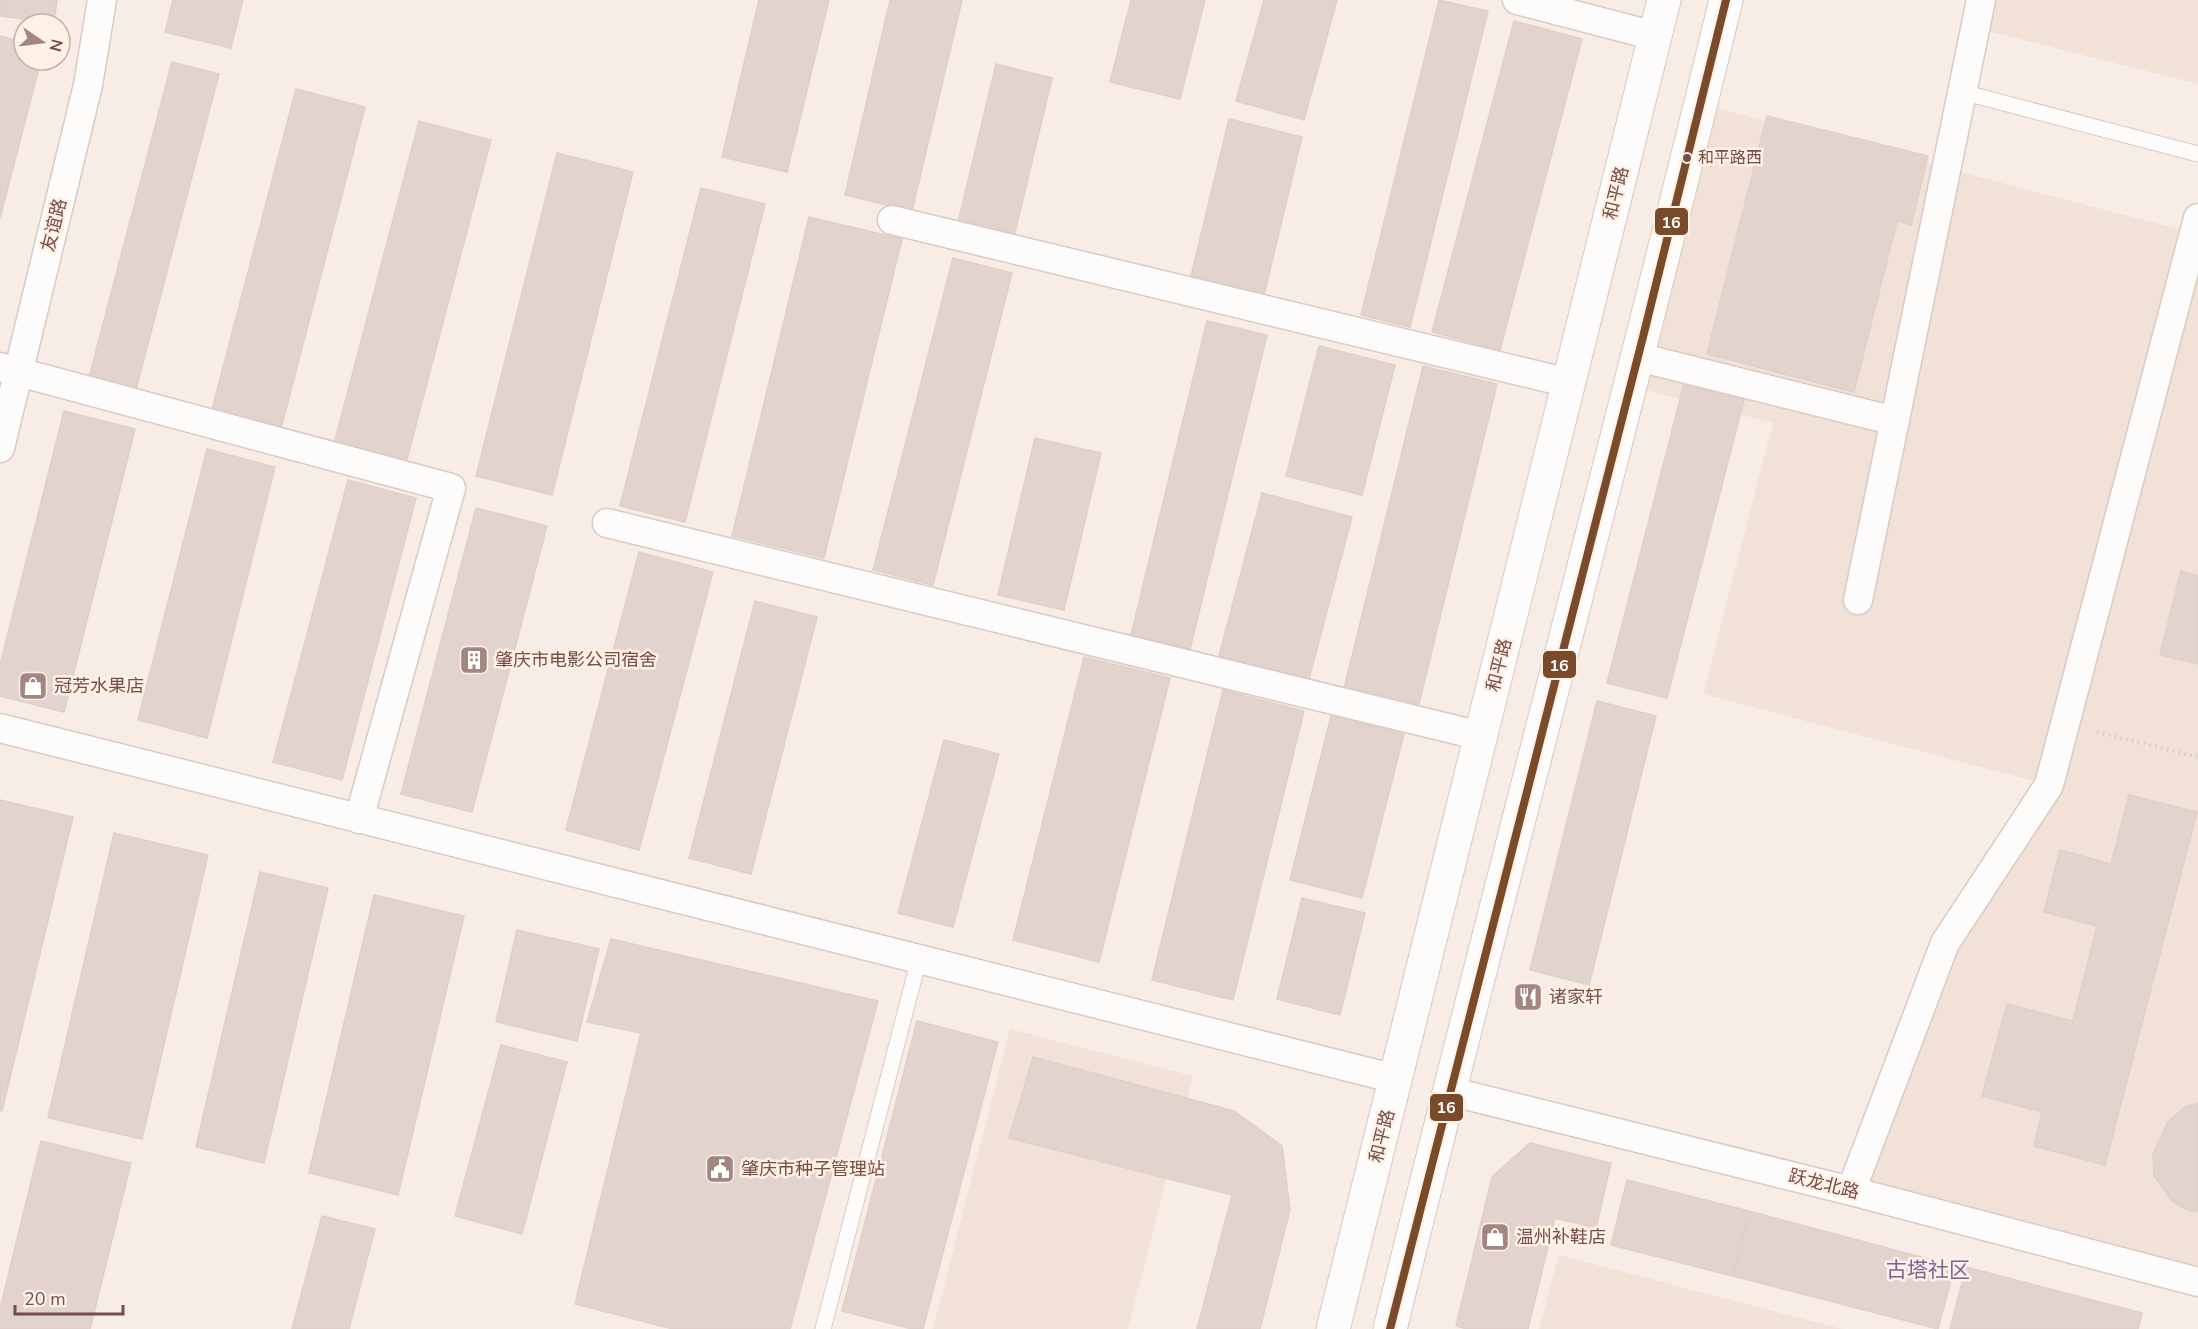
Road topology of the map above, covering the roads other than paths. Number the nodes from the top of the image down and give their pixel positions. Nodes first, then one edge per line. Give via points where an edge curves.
1 (102, 0) edge
2 (1517, 0) edge
3 (1664, 0) edge
4 (1726, 0) edge
5 (1981, 0) edge
6 (1655, 36) junction
7 (1962, 92) junction
8 (2198, 154) edge
9 (2198, 218) edge
10 (892, 220) dead end
11 (1638, 357) junction
12 (9, 369) edge
13 (1569, 383) junction
14 (1894, 421) junction
15 (0, 448) edge
16 (607, 523) dead end
17 (1858, 600) dead end
18 (0, 729) edge
19 (1481, 736) junction
20 (359, 819) junction
21 (919, 959) junction
22 (1396, 1079) junction
23 (1449, 1091) junction
24 (1851, 1191) junction
25 (2198, 1282) edge
26 (823, 1329) edge
27 (1333, 1329) edge
28 (1390, 1329) edge

1 - 12 street, 友谊路 via 88,85
2 - 6 street
3 - 6 main road, 和平路
4 - 11 main road
5 - 7 street
6 - 13 main road, 和平路
7 - 8 lane
7 - 14 street
9 - 24 street via 2049,785 1946,943
10 - 13 street
11 - 14 street
11 - 23 main road
12 - 15 street, 友谊路
12 - 20 street via 451,488
13 - 19 main road, 和平路
14 - 17 street
16 - 19 street
18 - 20 street
19 - 22 main road, 和平路
20 - 21 street
21 - 22 street
21 - 26 lane
22 - 27 main road, 和平路
23 - 24 street, 跃龙北路
23 - 28 main road
24 - 25 street, 跃龙北路

